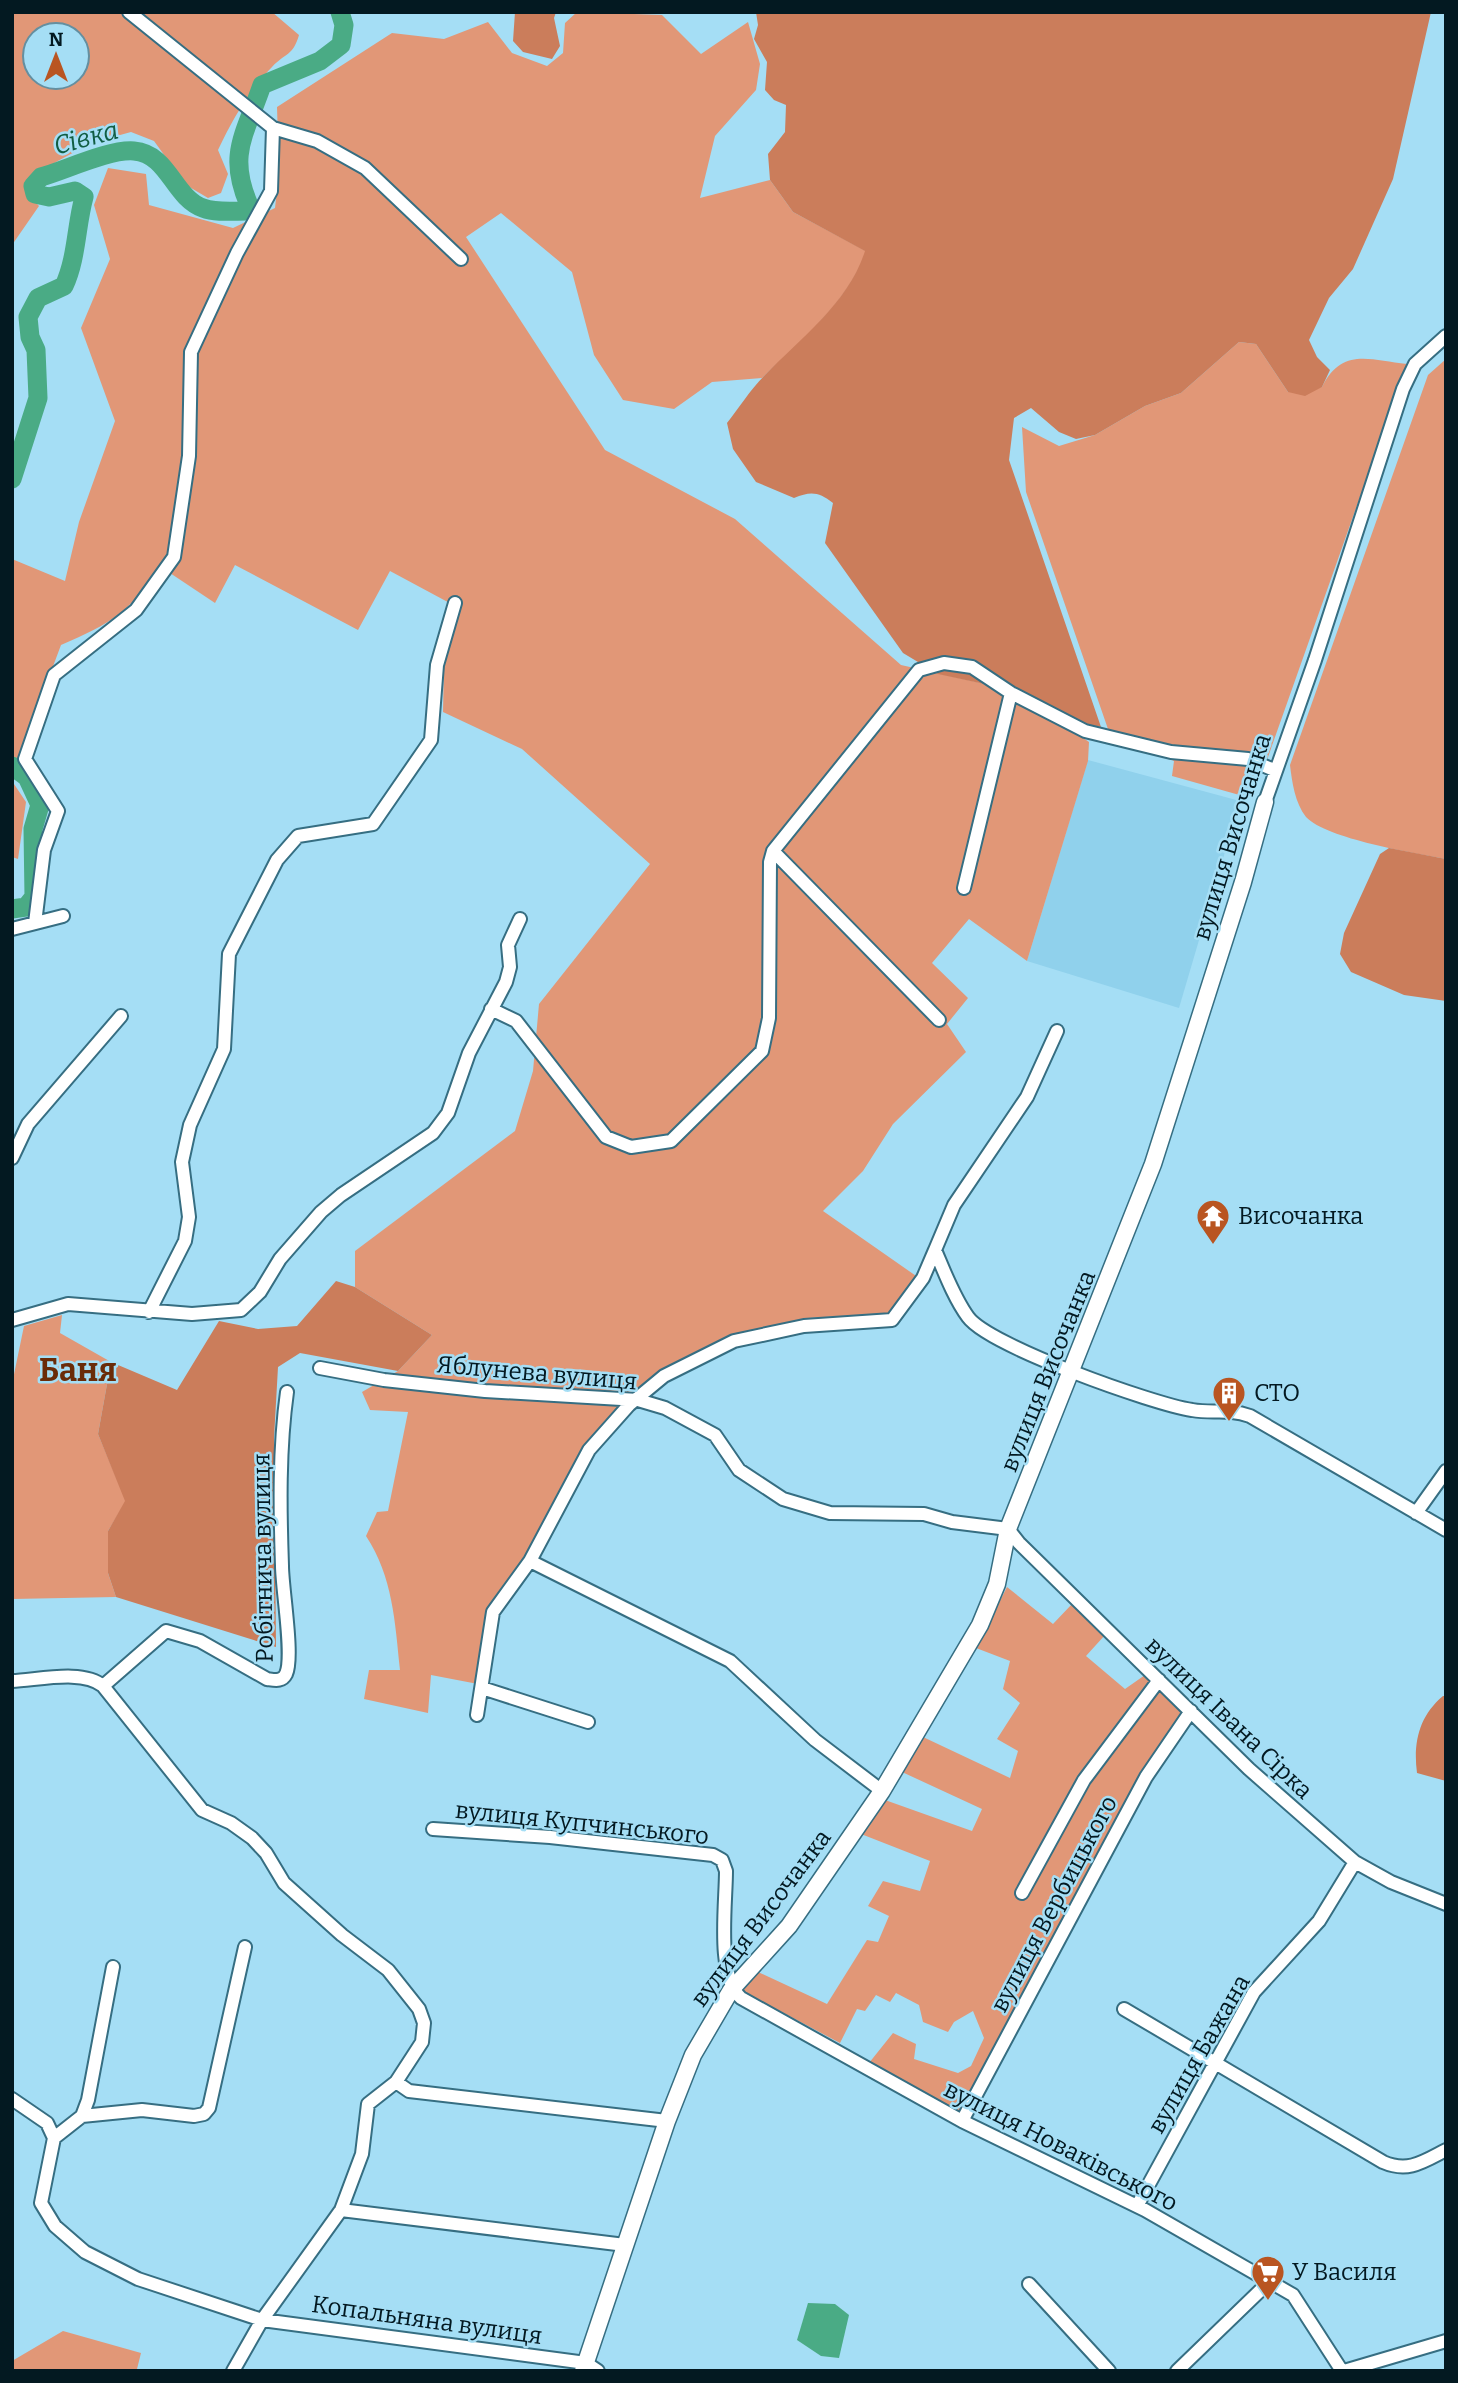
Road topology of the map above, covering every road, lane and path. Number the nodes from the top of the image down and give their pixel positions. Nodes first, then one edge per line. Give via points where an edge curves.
1 (129, 12) edge
2 (273, 128) junction
3 (461, 259) dead end
4 (1446, 336) edge
5 (456, 603) dead end
6 (1011, 693) junction
7 (1274, 770) junction
8 (1265, 802) joint
9 (773, 851) junction
10 (964, 888) dead end
11 (63, 916) dead end
12 (520, 919) dead end
13 (35, 923) junction
14 (12, 929) edge
15 (491, 1009) junction
16 (121, 1016) dead end
17 (939, 1020) dead end
18 (1057, 1031) dead end
19 (12, 1158) edge
20 (935, 1250) junction
21 (149, 1312) junction
22 (12, 1320) edge
23 (320, 1368) dead end
24 (1073, 1372) junction
25 (286, 1392) dead end
26 (638, 1400) junction
27 (1446, 1471) edge
28 (1416, 1513) junction
29 (1008, 1529) junction
30 (1446, 1530) edge
31 (530, 1561) junction
32 (1159, 1680) junction
33 (12, 1681) edge
34 (103, 1686) junction
35 (482, 1688) junction
36 (1191, 1711) junction
37 (477, 1715) dead end
38 (588, 1722) dead end
39 (882, 1791) junction
40 (433, 1829) dead end
41 (1355, 1862) junction
42 (1022, 1893) dead end
43 (1446, 1904) edge
44 (245, 1947) dead end
45 (113, 1967) dead end
46 (731, 1990) junction
47 (1124, 2009) dead end
48 (1216, 2062) junction
49 (396, 2082) junction
50 (12, 2099) edge
51 (82, 2116) junction
52 (667, 2121) junction
53 (962, 2121) junction
54 (54, 2138) junction
55 (1446, 2150) edge
56 (1137, 2206) junction
57 (341, 2210) junction
58 (625, 2245) junction
59 (1269, 2282) junction
60 (1029, 2284) dead end
61 (262, 2320) junction
62 (1446, 2342) edge
63 (589, 2368) edge
64 (233, 2371) edge
65 (1109, 2371) edge
66 (1177, 2371) edge
67 (1343, 2371) edge

1 - 2 street
2 - 3 street via 317,141 365,168
2 - 13 street via 271,191 191,352 190,456 174,557 136,610 54,675 25,759 58,811 44,850
4 - 7 street, вулиця Височанка via 1415,364 1403,389 1315,660
5 - 21 street via 437,664 431,740 373,824 298,836 277,860 229,954 224,1049 190,1125 181,1162 190,1217 185,1241
6 - 7 street via 1085,731 1171,752 1248,759
6 - 9 street via 972,667 944,663 919,670
6 - 10 street
7 - 8 street, вулиця Височанка
8 - 24 street, вулиця Височанка via 1153,1164
9 - 15 street via 769,1018 762,1051 671,1141 631,1147 606,1137 516,1021
9 - 17 street
11 - 13 street
12 - 15 street via 508,945 506,982
13 - 14 street
15 - 21 street via 469,1053 448,1113 433,1133 321,1212 241,1310
16 - 19 street via 28,1124
18 - 20 street via 1027,1097 954,1205
20 - 24 street via 968,1319
20 - 26 street via 923,1278 891,1320 804,1326 734,1341 664,1376
21 - 22 street via 68,1304
23 - 26 street, Яблунева вулиця via 485,1391
24 - 28 street via 1193,1410 1232,1410 1250,1416
24 - 29 street, вулиця Височанка
25 - 34 street, Робітнича вулиця via 281,1432 288,1642 284,1677 267,1679 200,1641 166,1632
26 - 29 street, Яблунева вулиця via 715,1435 739,1470 783,1499 830,1513 924,1514
26 - 31 street via 589,1450
27 - 28 street
28 - 30 street
29 - 32 street, вулиця Івана Сірка
29 - 39 street, вулиця Височанка via 997,1584 980,1625
31 - 35 street via 493,1612
31 - 39 street via 730,1661 815,1740
32 - 36 street, вулиця Івана Сірка
32 - 42 street via 1084,1780
33 - 34 street via 80,1678
34 - 49 street via 202,1810 252,1838 284,1883 406,1990 424,2023 422,2042
35 - 37 street
35 - 38 street
36 - 41 street, вулиця Івана Сірка
36 - 53 street, вулиця Вербицького via 1146,1777
39 - 46 street, вулиця Височанка via 789,1926
40 - 46 street, вулиця Купчинського via 713,1855 722,1860 726,1871 726,1972
41 - 43 street, вулиця Івана Сірка
41 - 48 street, вулиця Бажана via 1319,1921 1254,1992
44 - 51 street via 204,2114 142,2110
45 - 51 street
46 - 52 street, вулиця Височанка via 693,2055
46 - 53 street, вулиця Новаківського
47 - 48 street
48 - 55 street via 1396,2168 1412,2167
48 - 56 street, вулиця Бажана
49 - 52 street via 409,2091
49 - 57 street via 368,2104 362,2154
50 - 54 street via 47,2123
51 - 54 street
52 - 58 street, вулиця Височанка
53 - 56 street, вулиця Новаківського
54 - 61 street, Копальняна вулиця via 41,2203 55,2227 85,2252 138,2279
56 - 59 street, вулиця Новаківського
57 - 58 street
57 - 61 street
58 - 63 street, вулиця Височанка
59 - 66 street
59 - 67 street, вулиця Новаківського via 1293,2295
60 - 65 street
61 - 63 street, Копальняна вулиця
61 - 64 street
62 - 67 street

